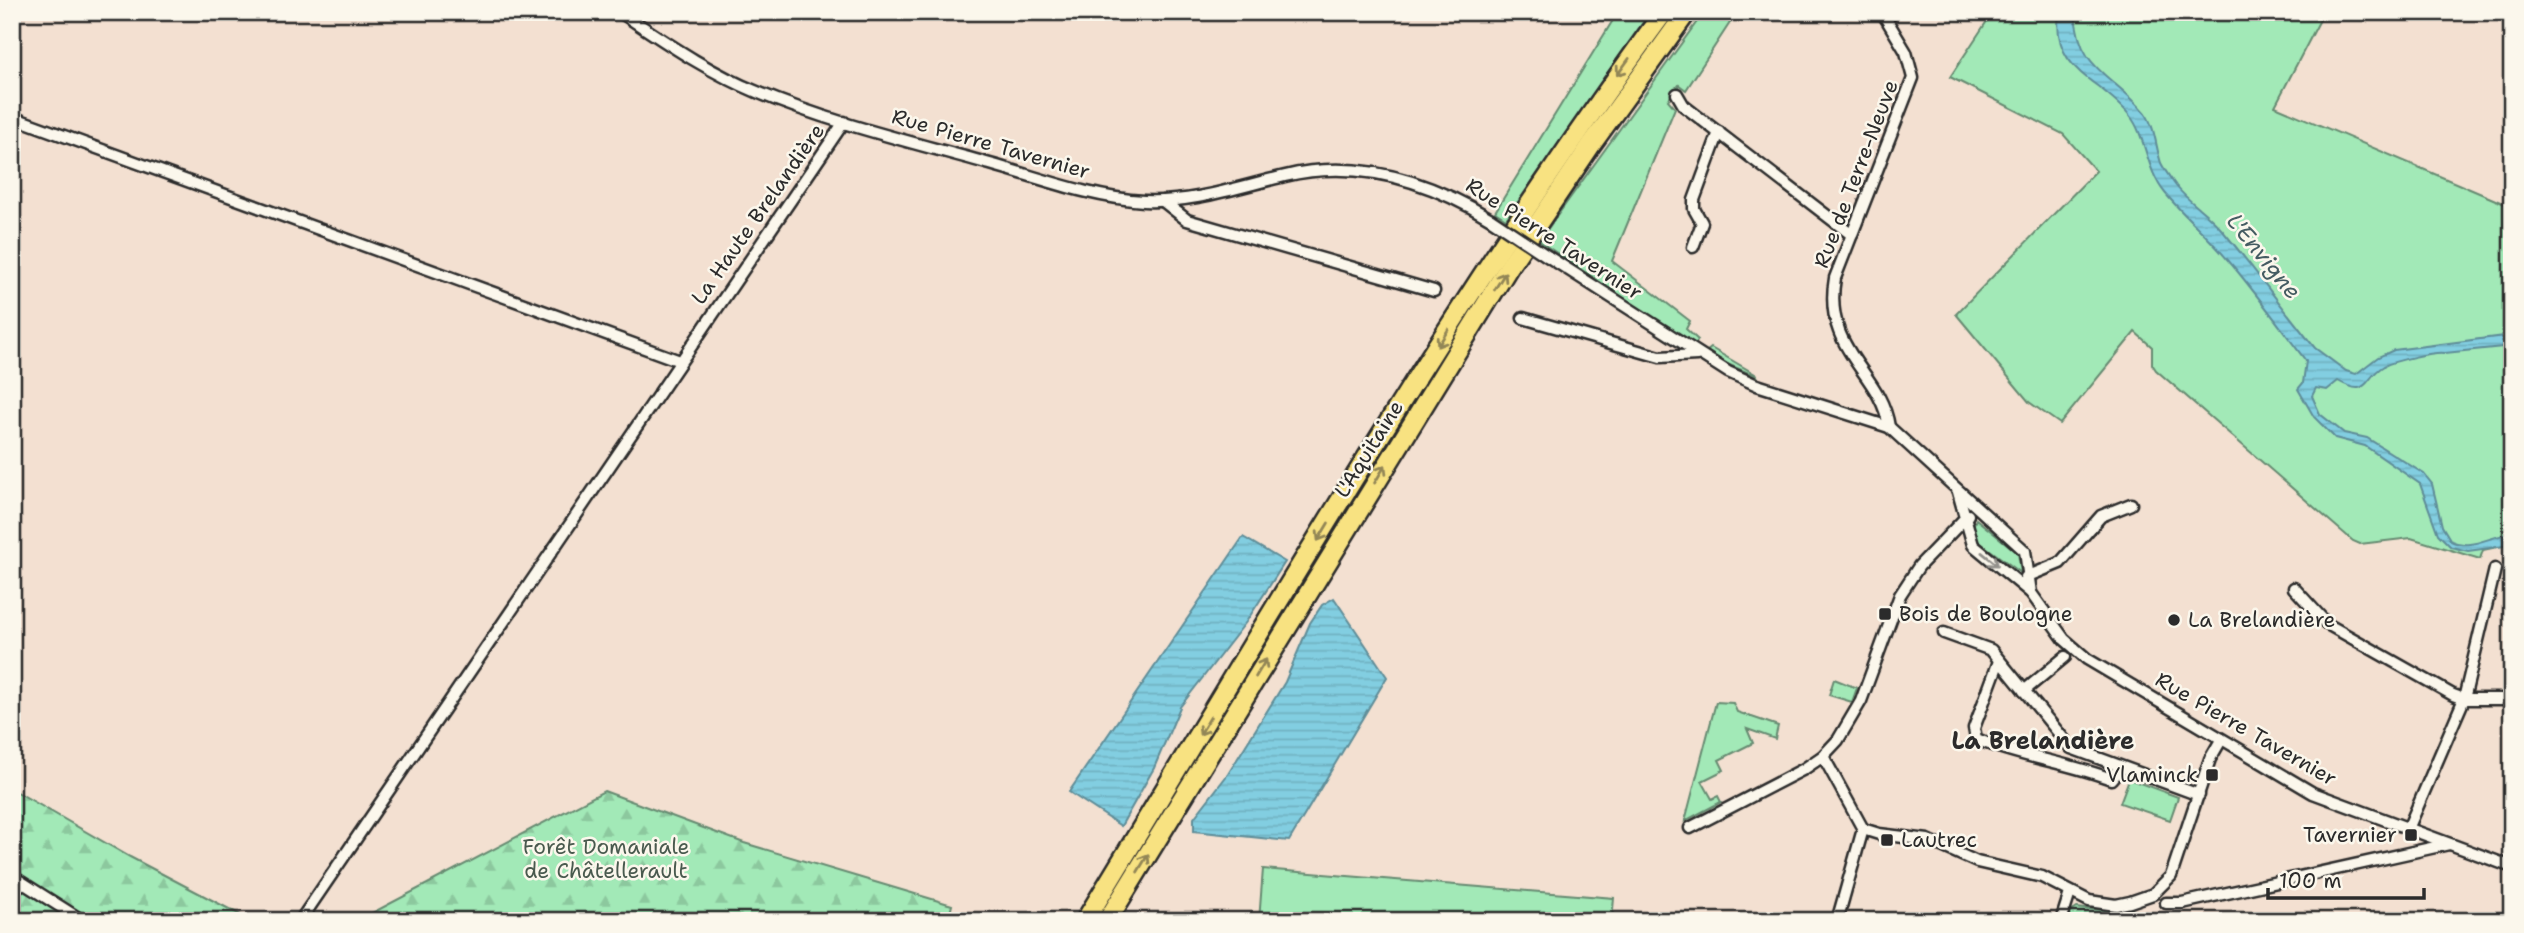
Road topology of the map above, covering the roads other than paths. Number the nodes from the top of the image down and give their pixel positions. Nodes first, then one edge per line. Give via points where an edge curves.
1 (620, 12) edge
2 (1664, 12) edge
3 (1687, 12) edge
4 (1882, 12) edge
5 (1677, 94) dead end
6 (12, 117) edge
7 (844, 122) junction
8 (1719, 132) junction
9 (1163, 201) junction
10 (1852, 235) junction
11 (1693, 247) dead end
12 (1434, 291) dead end
13 (1523, 318) dead end
14 (1698, 355) junction
15 (680, 361) junction
16 (1889, 427) junction
17 (1958, 492) junction
18 (2131, 504) dead end
19 (1978, 510) junction
20 (1965, 516) junction
21 (2495, 569) dead end
22 (2029, 574) junction
23 (2015, 579) junction
24 (2294, 588) dead end
25 (2031, 593) junction
26 (1944, 633) dead end
27 (2066, 657) dead end
28 (1999, 661) junction
29 (2024, 691) junction
30 (2464, 699) junction
31 (2512, 699) edge
32 (2221, 740) junction
33 (1823, 756) junction
34 (2121, 767) junction
35 (2199, 795) junction
36 (1690, 828) dead end
37 (1863, 829) junction
38 (2408, 829) junction
39 (2450, 844) junction
40 (2512, 867) edge
41 (12, 876) edge
42 (2070, 892) junction
43 (2166, 903) dead end
44 (83, 921) edge
45 (300, 921) edge
46 (1085, 921) edge
47 (1107, 921) edge
48 (1837, 921) edge
49 (2061, 921) edge

1 - 7 street, La Haute Brelandière via 736,83
2 -> 46 highway, L'Aquitaine via 1575,135 1461,308
47 -> 3 highway, L'Aquitaine via 1510,265
4 - 10 street, Rue de Terre-Neuve via 1906,52 1913,78
5 - 8 street via 1684,106
6 - 15 street
7 - 9 street, Rue Pierre Tavernier via 1082,190 1121,199
7 - 15 street, La Haute Brelandière
8 - 10 street
8 - 11 street via 1694,200 1702,223
9 - 12 street via 1187,220
9 - 14 street, Rue Pierre Tavernier, bridge via 1224,193 1289,175 1363,171 1439,190 1492,219
10 - 16 street, Rue de Terre-Neuve via 1835,278 1835,316 1855,365 1882,404
13 - 14 street via 1660,357
14 - 16 street, Rue Pierre Tavernier via 1757,386
15 - 45 street, La Haute Brelandière
16 - 17 street, Rue Pierre Tavernier
17 - 19 street, Rue Pierre Tavernier
17 - 20 street, Rue Pierre Tavernier
18 - 22 street via 2101,516 2060,563
19 - 20 street
19 - 22 street, Rue Pierre Tavernier via 2025,551
20 -> 23 street, Rue Pierre Tavernier via 1973,545
20 - 33 street via 1919,566 1900,595 1861,701
21 - 30 street
22 - 23 street
22 - 25 street, Rue Pierre Tavernier
23 - 25 street, Rue Pierre Tavernier
24 - 30 street via 2336,630
25 - 32 street, Rue Pierre Tavernier via 2064,639 2087,659
26 - 28 street via 1991,650
27 - 29 street
28 - 29 street
28 - 34 street via 1973,727 1976,739 2111,779
29 - 34 street via 2071,748
30 - 31 street
30 - 38 street
32 - 35 street
32 - 38 street, Rue Pierre Tavernier via 2312,793
33 - 36 street
33 - 37 street
34 - 35 street
35 - 42 street via 2178,863 2153,894 2116,905
37 - 42 street via 1928,840 1977,862 2042,877
37 - 48 street
38 - 39 street, Rue Pierre Tavernier
39 - 40 street, Rue Pierre Tavernier
39 - 43 street
41 - 44 street
42 - 49 street

